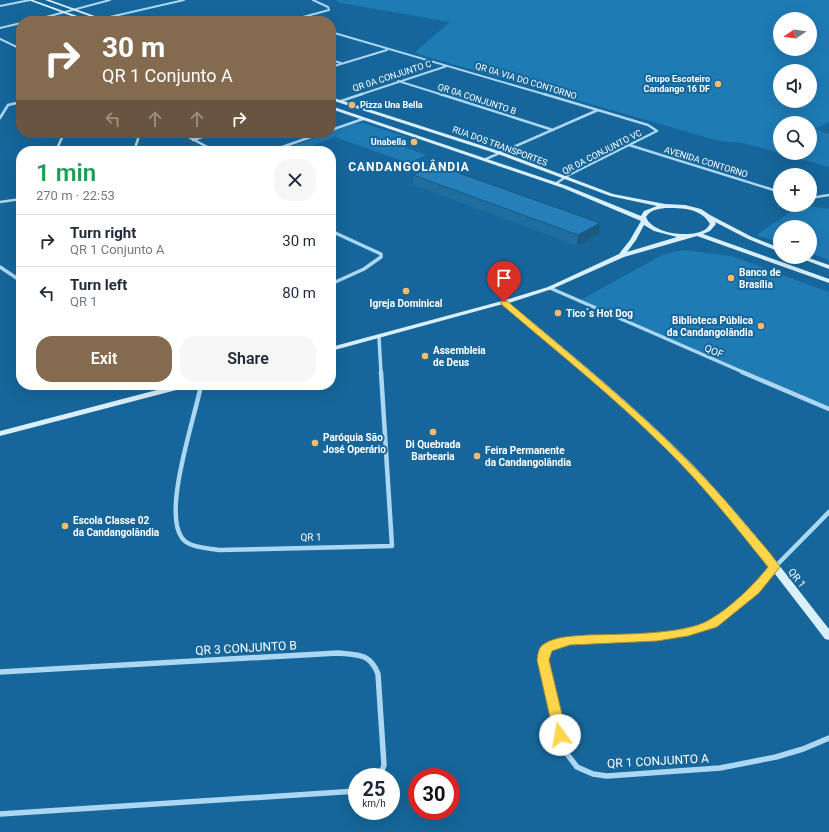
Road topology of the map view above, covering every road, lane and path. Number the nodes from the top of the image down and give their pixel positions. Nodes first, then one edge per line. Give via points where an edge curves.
1 (30, 0) edge
2 (47, 0) edge
3 (110, 0) edge
4 (184, 0) edge
5 (313, 0) edge
6 (0, 6) edge
7 (74, 9) junction
8 (67, 13) junction
9 (54, 16) edge
10 (75, 16) edge
11 (93, 16) edge
12 (114, 16) edge
13 (307, 16) edge
14 (16, 24) edge
15 (0, 28) edge
16 (336, 34) edge
17 (1, 40) edge
18 (14, 44) edge
19 (387, 50) junction
20 (336, 62) edge
21 (341, 64) junction
22 (336, 66) edge
23 (448, 66) junction
24 (398, 81) junction
25 (336, 100) edge
26 (341, 101) junction
27 (16, 103) edge
28 (354, 106) junction
29 (336, 108) edge
30 (341, 110) junction
31 (598, 110) junction
32 (0, 118) edge
33 (363, 118) junction
34 (336, 128) edge
35 (552, 130) junction
36 (656, 133) joint
37 (190, 138) edge
38 (199, 138) edge
39 (308, 138) edge
40 (193, 140) junction
41 (629, 145) junction
42 (205, 146) edge
43 (285, 146) edge
44 (500, 153) junction
45 (486, 159) junction
46 (564, 178) junction
47 (555, 184) junction
48 (773, 190) edge
49 (829, 195) edge
50 (817, 197) edge
51 (16, 199) edge
52 (0, 202) edge
53 (665, 206) junction
54 (710, 218) junction
55 (643, 220) junction
56 (336, 233) edge
57 (698, 234) junction
58 (687, 236) junction
59 (773, 247) edge
60 (620, 256) junction
61 (817, 263) edge
62 (0, 267) edge
63 (829, 267) edge
64 (16, 278) edge
65 (829, 281) edge
66 (336, 282) edge
67 (550, 288) junction
68 (504, 302) junction
69 (379, 337) junction
70 (336, 348) edge
71 (166, 390) edge
72 (200, 390) edge
73 (829, 409) edge
74 (0, 434) edge
75 (829, 512) edge
76 (774, 567) junction
77 (829, 636) edge
78 (0, 672) edge
79 (829, 738) edge
80 (383, 768) edge
81 (348, 791) edge
82 (0, 814) edge

1 - 6 street
1 - 8 street
2 - 7 street
3 - 7 street
4 - 12 street
5 - 13 street via 328,7 329,10
7 - 8 street
7 - 11 street
8 - 9 street
8 - 10 street
14 - 15 street
16 - 19 street, QR 0A VIA DO CONTORNO
17 - 18 street
19 - 21 street
19 - 23 street, QR 0A VIA DO CONTORNO
20 - 21 street
21 - 22 street
23 - 24 street, QR 0A CONJUNTO C
23 - 31 street, QR 0A VIA DO CONTORNO
24 - 26 street, QR 0A CONJUNTO C
24 - 35 street, QR 0A CONJUNTO B
25 - 26 street, RUA DOS TRANSPORTES
26 - 28 street, RUA DOS TRANSPORTES
27 - 32 street via 8,105
28 - 30 street
28 - 44 street, RUA DOS TRANSPORTES
29 - 30 street, RUA DOS TRANSPORTES
30 - 33 street, RUA DOS TRANSPORTES
31 - 35 street
31 - 36 street, QR 0A VIA DO CONTORNO via 648,125 655,129
33 - 34 street
33 - 45 street, RUA DOS TRANSPORTES
35 - 44 street
36 - 41 street, QR 0A CONJUNTO VC
37 - 40 street
38 - 40 street
39 - 43 street
40 - 42 street
41 - 46 street, QR 0A CONJUNTO VC
41 - 48 street, AVENIDA CONTORNO
44 - 45 street
44 - 46 street, RUA DOS TRANSPORTES
45 - 47 street, RUA DOS TRANSPORTES
46 - 47 street, QR 0A CONJUNTO VC
46 - 53 street, RUA DOS TRANSPORTES via 612,195
47 - 55 street, RUA DOS TRANSPORTES
49 - 50 street
51 - 52 street
53 - 54 street via 691,208
53 - 55 street via 643,213
54 - 57 street via 713,224 708,230
54 - 59 street
55 - 58 street, RUA DOS TRANSPORTES via 660,232
55 - 60 street via 633,240
56 - 66 street via 381,254 377,261
57 - 58 street
57 - 65 street
58 - 60 street
60 - 67 street
61 - 63 street
62 - 64 street
67 - 68 street
67 - 73 street, QOF
68 - 69 street
68 - 76 street, QR 1 via 669,446 714,494
69 - 70 street
69 - 72 street, QR 1 via 392,546 219,550 192,546 181,538 175,524 179,480
71 - 74 street
75 - 76 street
76 - 77 street, QR 1
76 - 79 street, QR 1 CONJUNTO A via 755,591 713,624 688,632 570,641 548,647 543,660 564,750 577,768 607,776 706,770 776,756 813,746
78 - 80 street, QR 3 CONJUNTO B via 338,653 359,655 376,663
81 - 82 street

